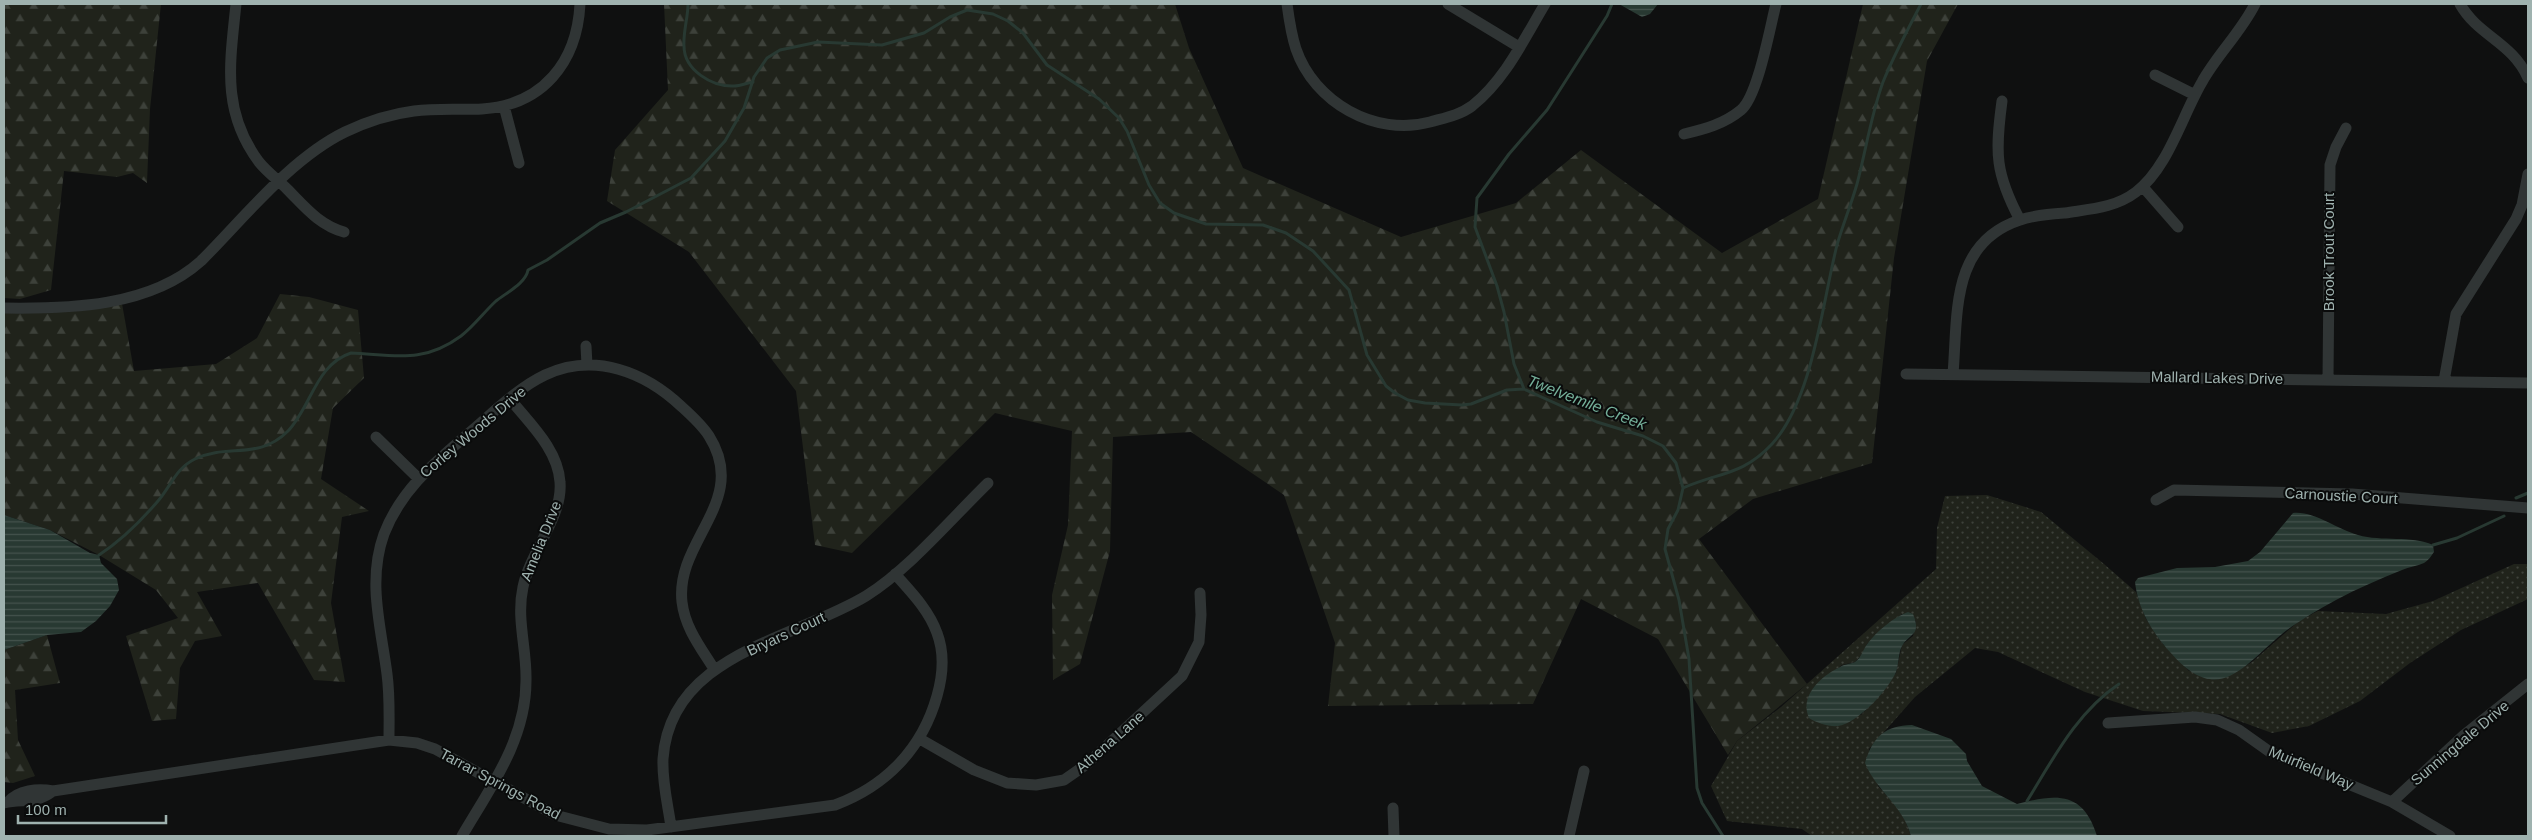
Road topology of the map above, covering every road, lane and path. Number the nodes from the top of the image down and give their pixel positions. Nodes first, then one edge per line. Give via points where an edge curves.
1 (236, 4) edge
2 (580, 4) edge
3 (1287, 4) edge
4 (1448, 4) edge
5 (1545, 4) edge
6 (1776, 4) edge
7 (2255, 4) edge
8 (2460, 4) edge
9 (1519, 47) junction
10 (2156, 75) dead end
11 (2528, 78) edge
12 (2195, 96) junction
13 (2002, 101) dead end
14 (504, 106) junction
15 (2346, 128) dead end
16 (1684, 134) dead end
17 (519, 163) dead end
18 (2528, 174) edge
19 (279, 182) junction
20 (2143, 186) junction
21 (2020, 220) junction
22 (2178, 227) dead end
23 (344, 232) dead end
24 (4, 308) edge
25 (586, 346) dead end
26 (587, 365) junction
27 (1906, 374) dead end
28 (1952, 374) junction
29 (2328, 380) junction
30 (2444, 381) junction
31 (2528, 382) edge
32 (510, 399) junction
33 (376, 437) dead end
34 (418, 478) junction
35 (988, 483) dead end
36 (2156, 500) dead end
37 (2528, 508) edge
38 (896, 574) junction
39 (1200, 593) dead end
40 (714, 669) junction
41 (2528, 684) edge
42 (2108, 723) dead end
43 (920, 739) junction
44 (389, 740) junction
45 (1584, 771) dead end
46 (494, 782) junction
47 (6, 802) edge
48 (2392, 802) junction
49 (1393, 808) dead end
50 (671, 827) junction
51 (462, 836) edge
52 (1394, 836) edge
53 (1569, 836) edge
54 (2450, 836) edge

1 - 19 street via 230,72 233,109 246,143
2 - 14 street via 575,41 563,64 538,90
3 - 9 street via 1296,51 1313,80 1327,97 1344,109 1373,122 1418,126 1450,117 1470,107 1502,76
4 - 9 street
5 - 9 street
6 - 16 street via 1760,69 1742,109 1716,126
7 - 12 street
8 - 11 street via 2474,22 2517,57
10 - 12 street
12 - 20 street via 2159,167
13 - 21 street via 1998,161 2005,190
14 - 17 street
14 - 19 street via 413,111 366,123 313,151
15 - 29 street, Brook Trout Court via 2330,165
18 - 30 street via 2516,219 2456,314
19 - 23 street via 325,225
19 - 24 street via 201,261 173,282 151,291 93,304
20 - 21 street via 2109,206
20 - 22 street
21 - 28 street via 1984,242 1966,265 1960,285
25 - 26 street
26 - 32 street, Corley Woods Drive via 544,375
26 - 40 street, Corley Woods Drive via 615,368 651,381 697,421 713,444 721,471 718,499 686,564 682,592 689,628
27 - 28 street, Mallard Lakes Drive
28 - 29 street, Mallard Lakes Drive
29 - 30 street, Mallard Lakes Drive
30 - 31 street, Mallard Lakes Drive
32 - 34 street, Corley Woods Drive
32 - 46 street, Amelia Drive via 552,454 559,472 560,491 556,509 522,587 520,615 526,662 525,700 516,737
33 - 34 street
34 - 44 street, Corley Woods Drive via 392,517 379,552 376,571 377,609 389,692
35 - 38 street, Bryars Court
36 - 37 street, Carnoustie Court via 2174,490 2342,494
38 - 40 street, Bryars Court via 848,606
38 - 43 street, Tarrar Springs Road via 930,616 942,654 941,684 933,712
39 - 43 street, Athena Lane via 1199,642 1182,676 1087,764 1064,780 1036,786 1007,783 974,770
40 - 50 street, Bryars Court via 684,699 670,724 665,742 664,779
41 - 48 street, Sunningdale Drive via 2464,735
42 - 48 street, Muirfield Way via 2196,717 2217,720 2239,730 2270,752
43 - 50 street, Tarrar Springs Road via 879,783 841,803
44 - 46 street, Tarrar Springs Road via 435,749
44 - 47 street, Tarrar Springs Road via 53,790 41,789 16,794
45 - 53 street
46 - 50 street, Tarrar Springs Road via 554,815 590,826 628,830
46 - 51 street, Amelia Drive
48 - 54 street, Muirfield Way
49 - 52 street

